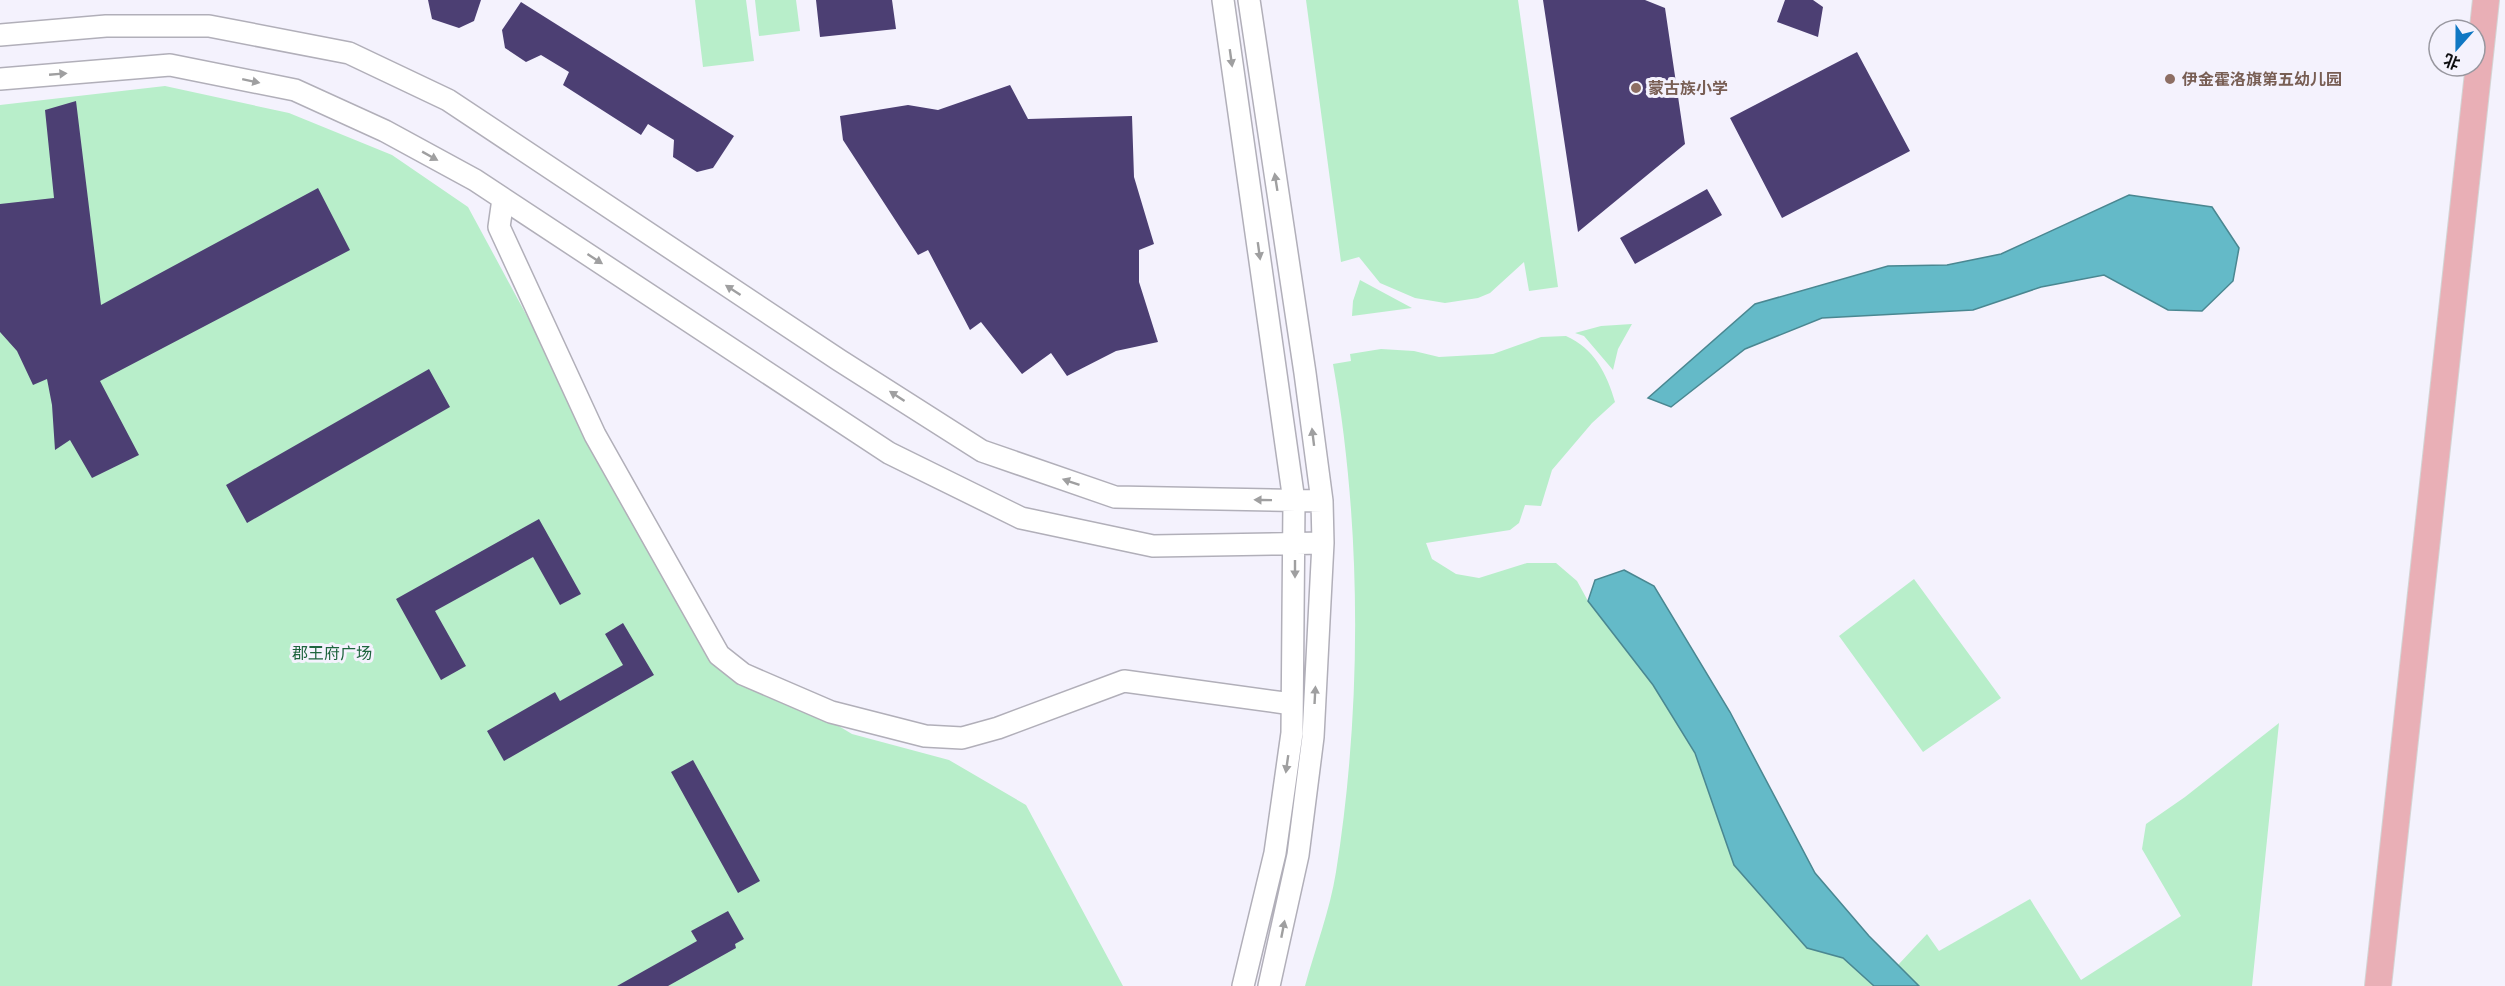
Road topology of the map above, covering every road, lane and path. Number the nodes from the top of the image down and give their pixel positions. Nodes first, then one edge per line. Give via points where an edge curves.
1 (1222, 0) edge
2 (1249, 0) edge
3 (2486, 0) edge
4 (0, 35) edge
5 (0, 79) edge
6 (503, 199) junction
7 (1294, 501) junction
8 (1322, 501) junction
9 (1295, 542) junction
10 (1323, 543) junction
11 (1292, 704) junction
12 (1243, 986) edge
13 (1269, 986) edge
14 (2378, 986) edge

1 -> 7 street
8 -> 2 street
3 - 14 main road
7 -> 4 street via 1115,497 982,451 448,100 349,53 209,26 106,26
5 -> 6 street via 170,65 295,90 385,131
6 -> 9 street via 889,453 1021,518 1153,546
6 - 11 street via 499,227 595,435 719,655 743,674 831,712 925,736 962,738 1124,681
7 - 8 street
7 - 9 street
8 - 10 street
9 - 10 street
9 -> 11 street
13 -> 10 street via 1298,855 1313,737
11 -> 12 street via 1292,733 1275,853

